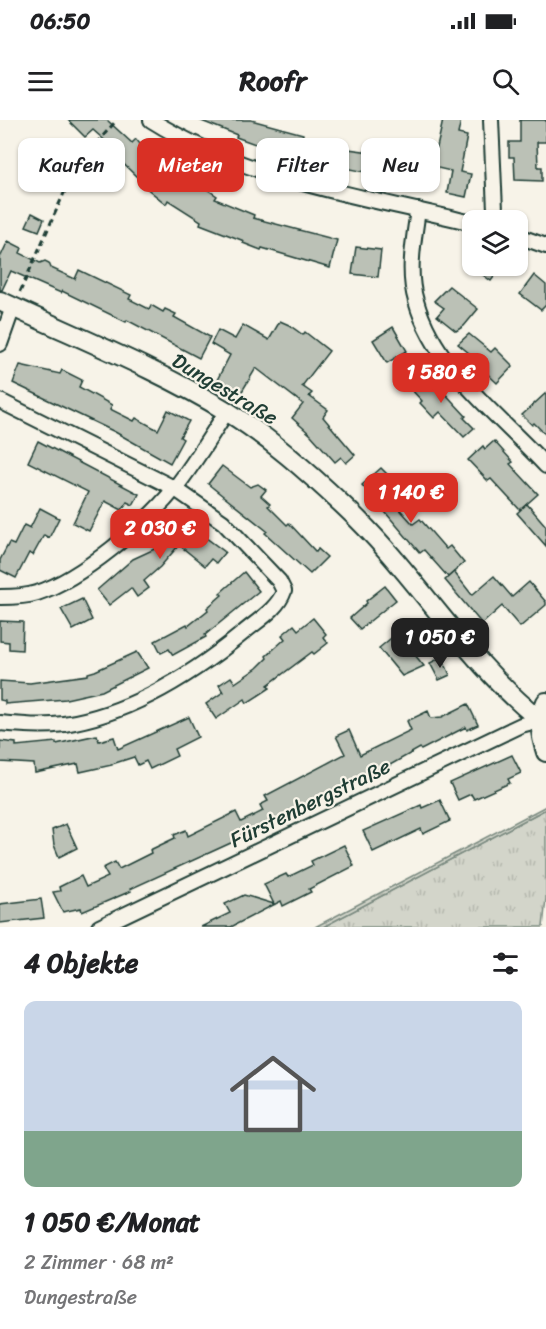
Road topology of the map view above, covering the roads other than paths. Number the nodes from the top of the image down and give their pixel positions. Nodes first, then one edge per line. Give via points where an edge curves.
1 (151, 120) edge
2 (490, 120) edge
3 (418, 210) junction
4 (495, 210) edge
5 (462, 221) edge
6 (528, 240) edge
7 (546, 246) edge
8 (7, 304) edge
9 (0, 344) edge
10 (0, 401) edge
11 (227, 411) junction
12 (546, 466) edge
13 (174, 488) junction
14 (0, 597) edge
15 (546, 702) edge
16 (540, 720) junction
17 (0, 723) edge
18 (546, 752) edge
19 (99, 927) edge

1 - 3 street via 202,148 251,168
2 - 4 street
3 - 5 street
3 - 12 street via 413,282 415,300 430,336 474,393
6 - 7 street
8 - 9 street
8 - 11 street, Dungestraße via 126,357
10 - 13 street
11 - 13 street
11 - 16 street, Dungestraße via 289,457 346,507 476,658
13 - 14 street via 142,522 83,568 36,593
13 - 17 street via 223,522 279,581 284,591 280,602 190,673 148,696 97,716 63,724
15 - 16 street
16 - 18 street
16 - 19 street, Fürstenbergstraße via 521,725

